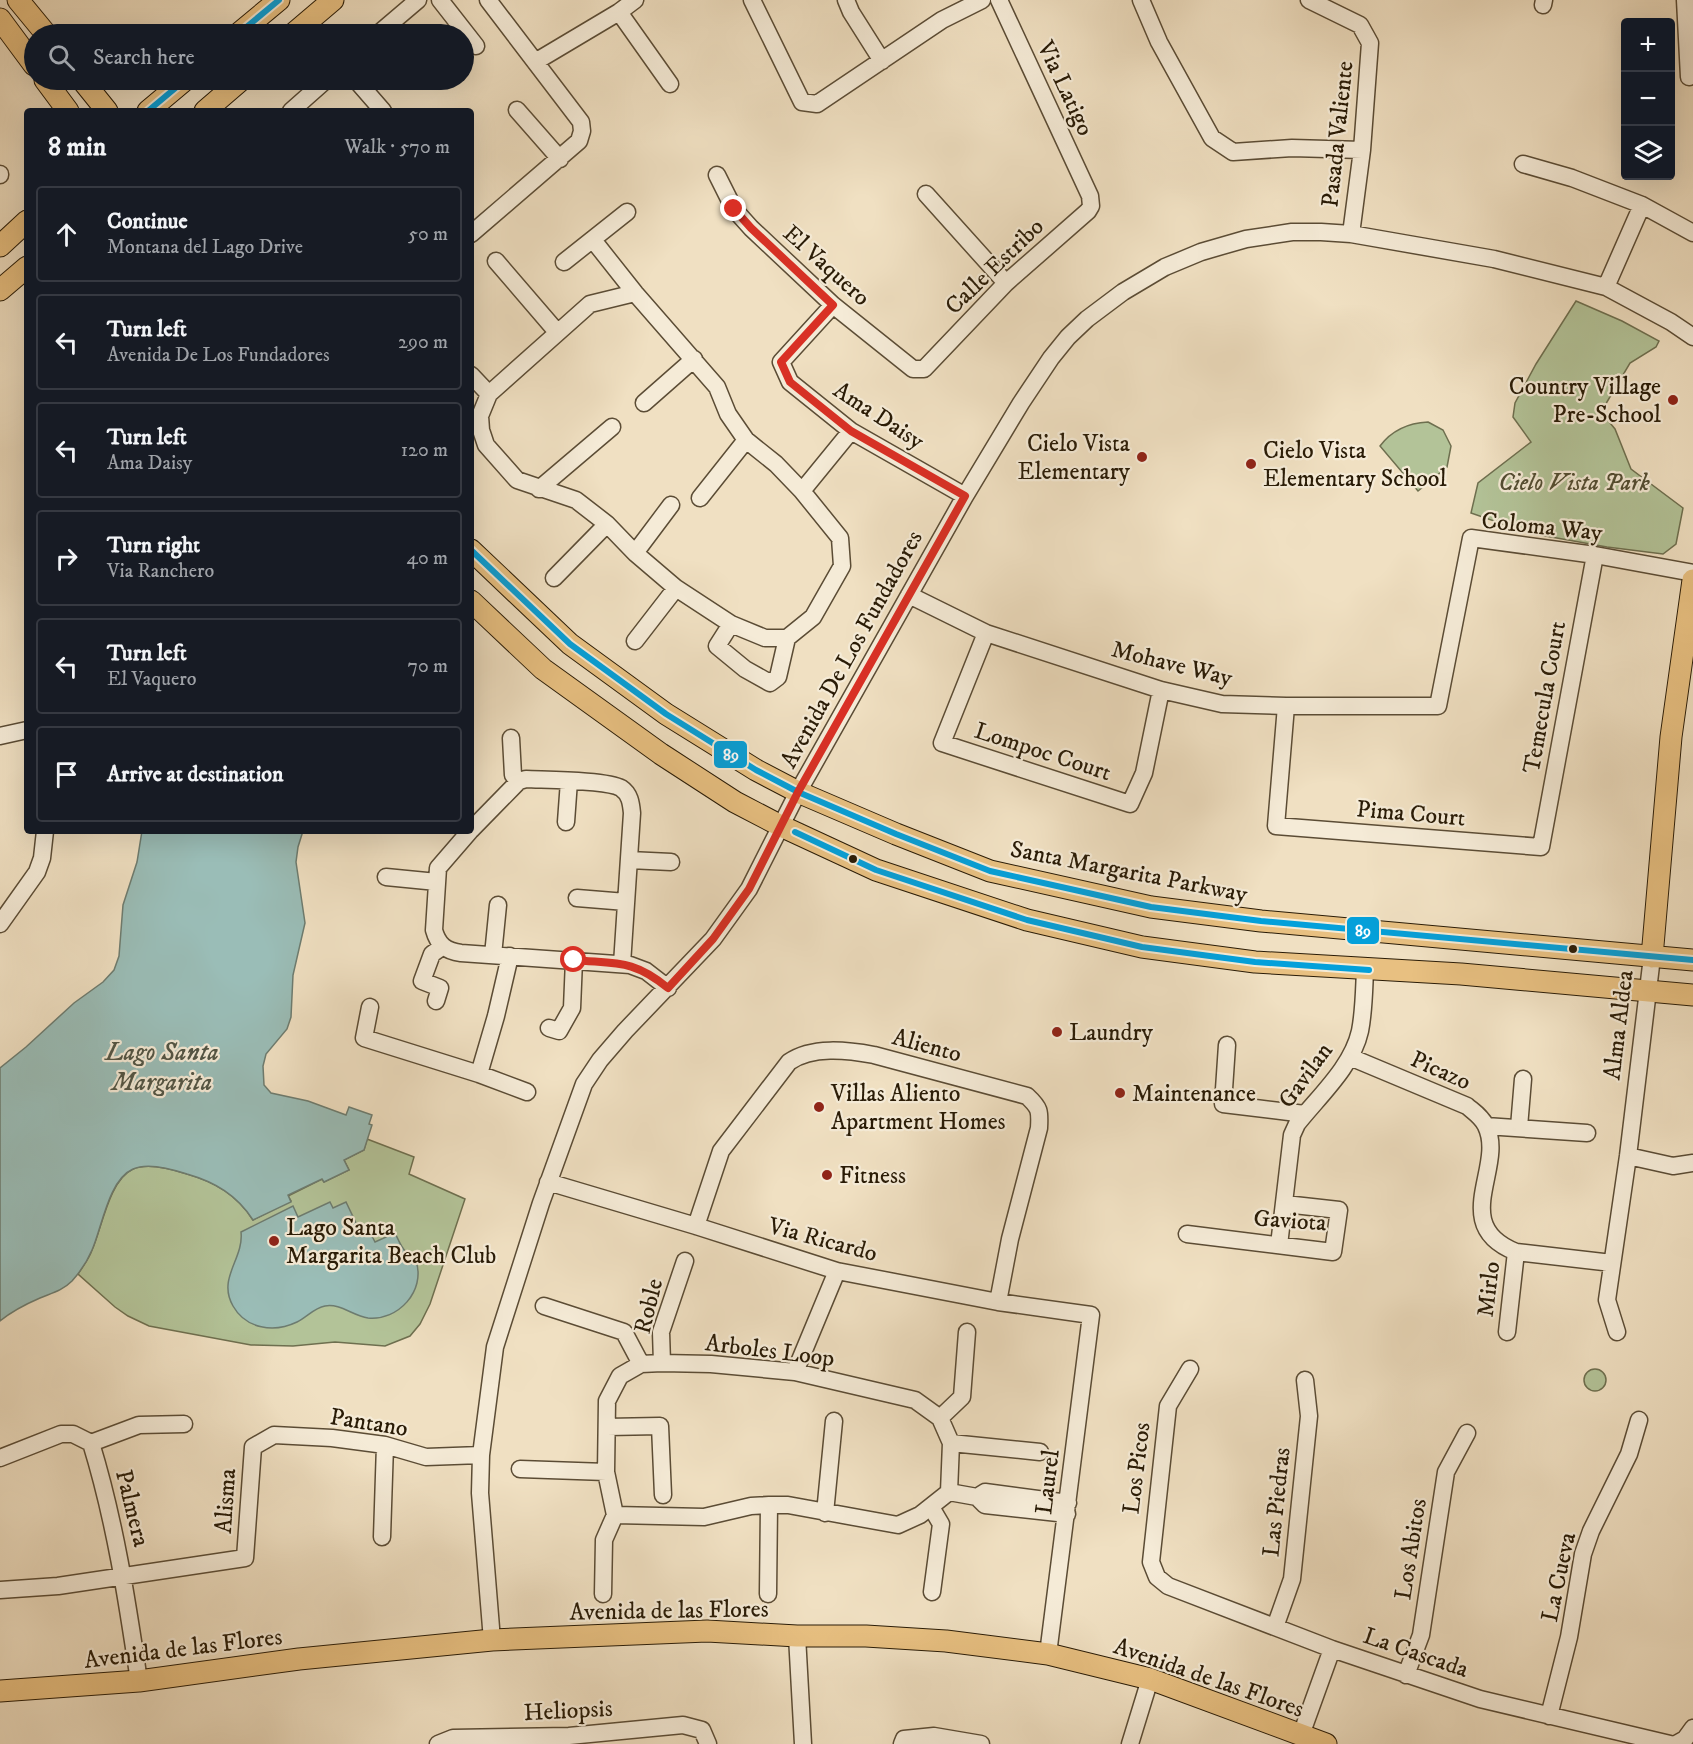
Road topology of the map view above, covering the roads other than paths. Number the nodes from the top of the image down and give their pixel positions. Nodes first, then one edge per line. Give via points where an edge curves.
1 (18, 0) edge
2 (279, 0) edge
3 (333, 0) edge
4 (418, 0) edge
5 (440, 0) edge
6 (488, 0) edge
7 (635, 0) edge
8 (752, 0) edge
9 (846, 0) edge
10 (982, 0) edge
11 (999, 0) edge
12 (1141, 0) edge
13 (1309, 0) edge
14 (1684, 0) edge
15 (619, 12) junction
16 (0, 19) edge
17 (38, 24) edge
18 (250, 24) edge
19 (305, 24) edge
20 (390, 24) edge
21 (459, 24) edge
22 (474, 43) edge
23 (476, 46) dead end
24 (24, 51) edge
25 (882, 61) junction
26 (535, 62) junction
27 (1689, 77) dead end
28 (670, 84) dead end
29 (52, 90) edge
30 (90, 90) edge
31 (173, 90) edge
32 (229, 90) edge
33 (315, 90) edge
34 (365, 90) edge
35 (66, 108) edge
36 (105, 108) edge
37 (152, 108) edge
38 (208, 108) edge
39 (294, 108) edge
40 (380, 108) edge
41 (517, 110) dead end
42 (1362, 150) junction
43 (560, 159) junction
44 (1523, 164) dead end
45 (717, 175) dead end
46 (926, 194) dead end
47 (1090, 196) joint
48 (1642, 205) junction
49 (627, 212) dead end
50 (24, 224) edge
51 (474, 230) edge
52 (1693, 232) edge
53 (1351, 234) junction
54 (593, 240) junction
55 (0, 246) edge
56 (496, 261) dead end
57 (564, 262) dead end
58 (24, 270) edge
59 (1006, 283) junction
60 (1606, 287) junction
61 (0, 290) edge
62 (635, 293) junction
63 (833, 305) junction
64 (557, 332) junction
65 (1693, 337) edge
66 (694, 360) junction
67 (924, 369) joint
68 (474, 378) edge
69 (489, 394) junction
70 (644, 402) dead end
71 (612, 427) dead end
72 (476, 428) edge
73 (851, 431) junction
74 (746, 440) junction
75 (539, 489) junction
76 (802, 491) junction
77 (965, 496) junction
78 (700, 498) dead end
79 (671, 505) dead end
80 (607, 524) junction
81 (474, 553) edge
82 (635, 553) junction
83 (1594, 555) junction
84 (1693, 573) edge
85 (554, 578) dead end
86 (1693, 580) edge
87 (676, 588) junction
88 (909, 595) junction
89 (474, 604) edge
90 (731, 624) junction
91 (986, 633) junction
92 (787, 638) junction
93 (635, 641) dead end
94 (1161, 690) junction
95 (1286, 706) junction
96 (1438, 706) joint
97 (24, 731) edge
98 (0, 736) edge
99 (511, 738) dead end
100 (519, 781) junction
101 (568, 782) junction
102 (798, 792) junction
103 (566, 822) dead end
104 (780, 825) junction
105 (474, 826) edge
106 (45, 834) edge
107 (467, 834) edge
108 (1541, 847) joint
109 (629, 860) junction
110 (671, 862) dead end
111 (386, 877) dead end
112 (437, 882) junction
113 (577, 898) dead end
114 (626, 902) junction
115 (498, 905) dead end
116 (0, 924) edge
117 (442, 946) junction
118 (493, 955) junction
119 (510, 956) junction
120 (1652, 957) junction
121 (574, 960) junction
122 (1693, 960) edge
123 (622, 964) junction
124 (1365, 970) junction
125 (668, 988) junction
126 (1648, 992) junction
127 (1693, 995) edge
128 (436, 1001) dead end
129 (370, 1007) dead end
130 (549, 1028) dead end
131 (1227, 1045) dead end
132 (1350, 1057) junction
133 (479, 1074) junction
134 (1523, 1079) dead end
135 (527, 1092) dead end
136 (1305, 1114) junction
137 (1486, 1126) junction
138 (1519, 1127) junction
139 (1587, 1132) dead end
140 (1628, 1156) junction
141 (1693, 1163) edge
142 (548, 1182) junction
143 (1285, 1204) junction
144 (696, 1226) junction
145 (1187, 1234) dead end
146 (1279, 1245) junction
147 (1516, 1252) junction
148 (685, 1261) dead end
149 (1612, 1263) junction
150 (837, 1271) junction
151 (998, 1302) junction
152 (544, 1306) dead end
153 (1091, 1315) joint
154 (967, 1332) dead end
155 (1507, 1332) dead end
156 (1617, 1332) dead end
157 (662, 1363) junction
158 (641, 1364) junction
159 (1190, 1369) dead end
160 (795, 1372) junction
161 (1305, 1380) dead end
162 (940, 1418) junction
163 (834, 1420) dead end
164 (1639, 1420) dead end
165 (184, 1424) dead end
166 (607, 1427) junction
167 (1467, 1432) dead end
168 (91, 1443) junction
169 (951, 1443) junction
170 (385, 1445) junction
171 (253, 1448) joint
172 (1040, 1452) dead end
173 (481, 1455) junction
174 (0, 1458) edge
175 (520, 1469) dead end
176 (606, 1472) junction
177 (949, 1492) junction
178 (663, 1495) dead end
179 (769, 1505) junction
180 (931, 1507) junction
181 (1068, 1508) junction
182 (825, 1513) junction
183 (615, 1515) junction
184 (382, 1537) dead end
185 (124, 1575) junction
186 (1157, 1577) joint
187 (0, 1590) edge
188 (932, 1592) dead end
189 (603, 1594) dead end
190 (768, 1594) dead end
191 (1275, 1627) junction
192 (797, 1636) junction
193 (492, 1640) junction
194 (1332, 1649) junction
195 (1048, 1654) junction
196 (1406, 1676) junction
197 (1150, 1679) junction
198 (140, 1681) junction
199 (0, 1691) edge
200 (1549, 1716) junction
201 (1301, 1735) junction
202 (705, 1737) edge
203 (1610, 1738) edge
204 (1681, 1739) edge
205 (569, 1740) edge
206 (903, 1741) edge
207 (438, 1744) edge
208 (803, 1744) edge
209 (981, 1744) edge
210 (1130, 1744) edge
211 (1326, 1744) edge

1 - 17 main road
2 - 18 main road
3 - 19 main road
4 - 20 street
5 - 21 street
6 - 26 street
7 - 15 street
8 - 25 street via 802,102 817,104
9 - 25 street
10 - 25 street via 942,20
11 - 47 street, Via Latigo
12 - 42 street via 1159,42 1212,138 1233,152 1292,148
13 - 42 street, Pasada Valiente via 1360,25 1370,43
14 - 27 street
15 - 26 street
15 - 28 street
16 - 24 main road
22 - 23 street
26 - 43 street via 581,122 579,141
29 - 35 main road
30 - 36 main road
31 - 37 main road
32 - 38 main road
33 - 39 street
34 - 40 street
41 - 43 street
42 - 53 street, Pasada Valiente
43 - 51 street
44 - 48 street
45 - 63 street, El Vaquero via 734,209
46 - 59 street
47 - 59 street, Calle Estribo via 1088,211
48 - 52 street
48 - 60 street
49 - 54 street
50 - 55 main road
53 - 60 street, Avenida De Los Fundadores via 1494,259
53 - 77 street, Avenida De Los Fundadores via 1292,232 1246,239 1165,267 1123,292 1087,319 1051,358
54 - 57 street
54 - 62 street
56 - 64 street
58 - 61 main road
59 - 67 street, Calle Estribo
60 - 65 street, Avenida De Los Fundadores
62 - 64 street via 590,304
62 - 66 street
63 - 67 street, El Vaquero via 913,369
63 - 73 street, Ama Daisy via 781,362 790,382
64 - 69 street
66 - 70 street
66 - 74 street via 717,387 728,414
68 - 69 street
69 - 72 street
71 - 75 street
72 - 75 street via 517,480
73 - 76 street
73 - 77 street, Ama Daisy
74 - 76 street
74 - 78 street
75 - 80 street via 576,500
76 - 92 street via 840,538 842,566 813,617
77 - 88 street, Avenida De Los Fundadores
79 - 82 street
80 - 82 street
80 - 85 street
81 - 102 main road, Santa Margarita Parkway via 570,644 666,714
82 - 87 street
83 - 84 street, Coloma Way
83 - 96 street, Coloma Way via 1471,538
83 - 108 street, Temecula Court
86 - 120 main road, Alma Aldea via 1671,737
87 - 90 street
87 - 93 street
88 - 91 street, Mohave Way
88 - 102 street, Avenida De Los Fundadores
89 - 104 main road via 552,676 670,760 735,802
90 - 92 street via 765,638
90 - 92 street via 717,646 770,683 778,677
91 - 94 street, Mohave Way
91 - 94 street, Lompoc Court via 942,743 1130,804 1144,773
94 - 95 street, Mohave Way via 1222,704
95 - 96 street, Mohave Way
95 - 108 street, Pima Court via 1276,826
97 - 98 street
99 - 100 street via 513,775
100 - 101 street
100 - 105 street
101 - 103 street
101 - 109 street via 611,785 628,795 632,804
102 - 104 street, Avenida De Los Fundadores
102 - 120 main road, Santa Margarita Parkway via 990,871 1151,906 1261,921
104 - 124 main road via 876,870 1027,920 1142,947 1255,962
104 - 125 street, Avenida De Los Fundadores via 749,889 723,927
106 - 116 street via 37,872
107 - 112 street via 438,868
109 - 110 street
109 - 114 street
111 - 112 street
112 - 117 street via 434,930
113 - 114 street
114 - 123 street
115 - 118 street
117 - 118 street via 450,952
117 - 128 street via 432,954 422,981 440,988
118 - 119 street
119 - 121 street
119 - 133 street
120 - 122 main road, Santa Margarita Parkway
120 - 126 street, Alma Aldea
121 - 123 street
121 - 130 street via 572,1008 559,1031
123 - 125 street via 646,971
124 - 126 main road via 1461,974
124 - 132 street, Gavilan via 1360,1030
125 - 142 street, Avenida De Los Fundadores via 625,1031 588,1077
126 - 127 main road
126 - 140 street, Alma Aldea
129 - 133 street via 364,1038
131 - 136 street via 1223,1104
132 - 136 street, Gavilan
132 - 137 street, Picazo via 1467,1106
133 - 135 street
134 - 138 street
136 - 143 street, Gavilan via 1292,1135
137 - 138 street
137 - 147 street via 1490,1145 1482,1210 1485,1225 1493,1238
138 - 139 street
140 - 141 street via 1673,1166
140 - 149 street, Alma Aldea
142 - 144 street, Via Ricardo
142 - 173 street, Avenida De Los Fundadores via 498,1333
143 - 146 street, Gavilan
143 - 146 street, Gaviota via 1338,1210 1334,1252
144 - 150 street, Via Ricardo
144 - 151 street, Aliento via 721,1151 789,1062 810,1053 850,1050 874,1055 1027,1096 1036,1103 1039,1128
145 - 146 street, Gaviota
147 - 149 street
147 - 155 street, Mirlo
148 - 157 street, Roble via 661,1332
149 - 156 street, Alma Aldea via 1607,1300
150 - 151 street, Via Ricardo
150 - 160 street
151 - 153 street, Via Ricardo
152 - 158 street via 624,1332
153 - 181 street, Laurel
154 - 162 street via 962,1397
157 - 158 street, Arboles Loop
157 - 160 street, Arboles Loop
158 - 166 street via 621,1376 611,1393 607,1401
159 - 186 street, Los Picos via 1168,1406 1151,1562
160 - 162 street, Arboles Loop via 915,1400
161 - 191 street, Las Piedras via 1310,1416 1292,1579
162 - 169 street
163 - 182 street
164 - 200 street, La Cueva via 1629,1454 1583,1554 1569,1637
165 - 168 street, Palmera via 139,1425
166 - 176 street
166 - 178 street via 660,1426
167 - 196 street, Los Abitos via 1446,1472 1421,1635
168 - 174 street via 74,1434 61,1434
168 - 185 street, Palmera
169 - 172 street
169 - 177 street
170 - 171 street, Pantano via 274,1435
170 - 173 street, Pantano via 426,1457
170 - 184 street
171 - 185 street, Alisma via 245,1558
173 - 193 street, Avenida De Los Fundadores via 480,1493
175 - 176 street
176 - 183 street
177 - 180 street
177 - 181 street via 977,1497 986,1504
179 - 182 street
179 - 183 street via 704,1517
179 - 190 street
180 - 182 street via 898,1525
180 - 188 street via 941,1524
181 - 195 street, Laurel
183 - 189 street via 604,1540
185 - 187 street
185 - 198 street, Palmera
186 - 191 street, La Cascada via 1168,1586
191 - 194 street, La Cascada
192 - 193 main road, Avenida de las Flores via 707,1630
192 - 195 main road, Avenida de las Flores via 946,1641
192 - 208 street
193 - 198 main road, Avenida de las Flores via 299,1659
194 - 196 street, La Cascada
194 - 201 street
195 - 197 main road, Avenida de las Flores
196 - 200 street, La Cascada
197 - 201 main road, Avenida de las Flores
197 - 210 street
198 - 199 main road, Avenida de las Flores
200 - 203 street, La Cascada
201 - 211 main road, Avenida de las Flores
202 - 205 street, Heliopsis via 683,1725
203 - 204 street, La Cascada
205 - 207 street, Heliopsis via 453,1738
206 - 209 street via 934,1736

